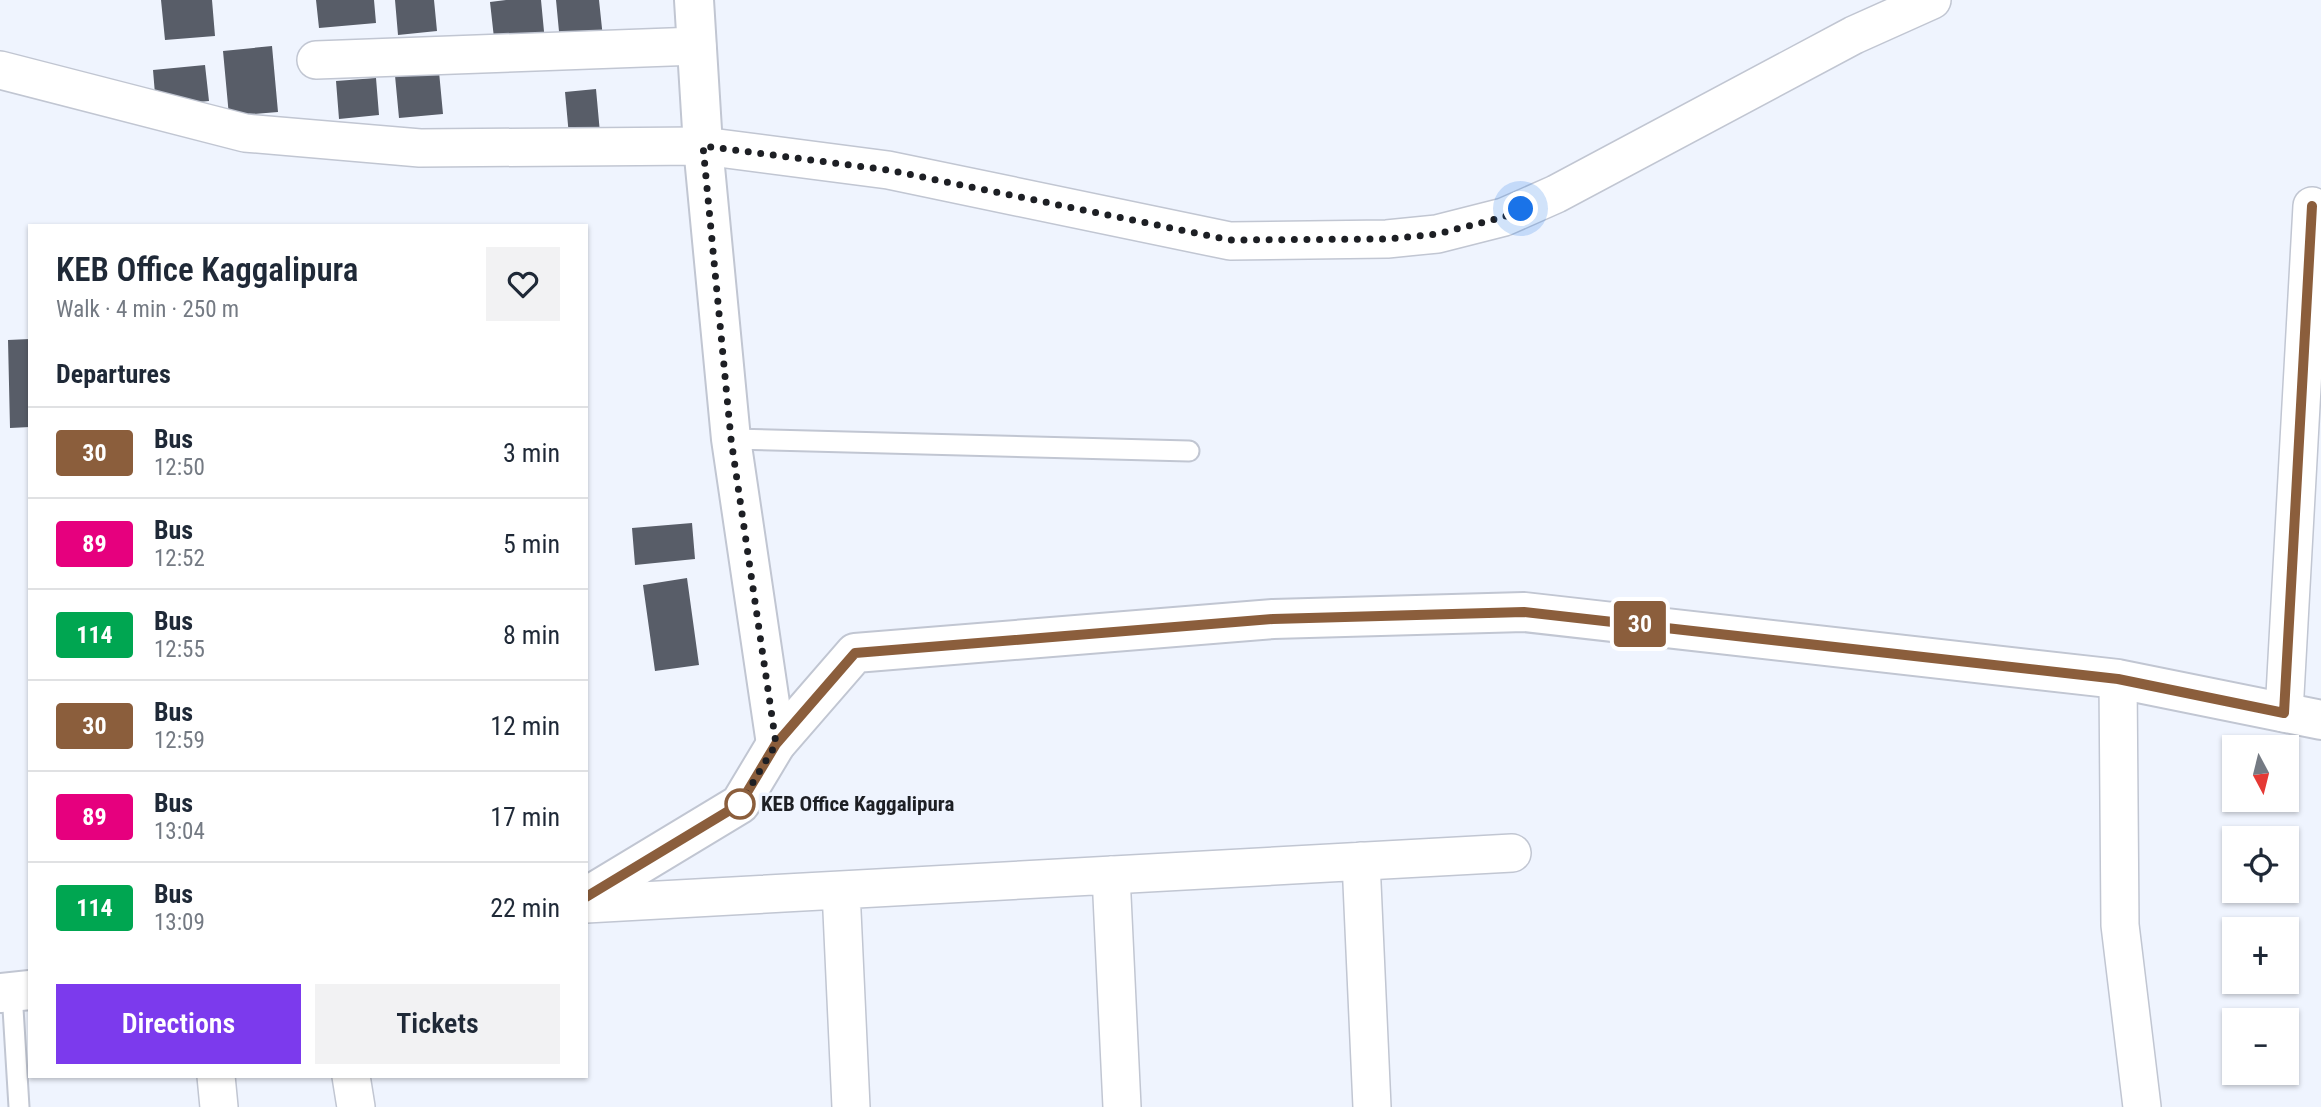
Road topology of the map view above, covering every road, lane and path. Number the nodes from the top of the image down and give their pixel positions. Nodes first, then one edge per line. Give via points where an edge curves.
1 (694, 0) edge
2 (1932, 0) edge
3 (697, 46) junction
4 (316, 60) dead end
5 (0, 70) edge
6 (703, 146) junction
7 (2312, 206) dead end
8 (731, 439) junction
9 (1189, 451) dead end
10 (2118, 679) junction
11 (2284, 713) junction
12 (2321, 720) edge
13 (776, 744) junction
14 (1512, 853) dead end
15 (1362, 861) junction
16 (1111, 875) junction
17 (841, 890) junction
18 (588, 896) edge
19 (588, 904) edge
20 (14, 991) edge
21 (216, 1078) edge
22 (351, 1078) edge
23 (19, 1107) edge
24 (219, 1107) edge
25 (356, 1107) edge
26 (851, 1107) edge
27 (1122, 1107) edge
28 (1371, 1107) edge
29 (2142, 1107) edge

1 - 3 main road
2 - 6 street via 1854,35 1556,194 1504,217 1437,234 1387,239 1230,240 888,170
3 - 4 street
3 - 6 main road
5 - 6 street via 245,133 420,148
6 - 8 main road
7 - 11 street
8 - 9 lane
8 - 13 main road
10 - 11 main road
10 - 13 main road via 1524,612 1273,619 855,653
10 - 29 street via 2120,925
11 - 12 main road
13 - 18 main road via 740,804
14 - 15 street
15 - 16 street
15 - 28 street
16 - 17 street
16 - 27 street
17 - 19 street
17 - 26 street
20 - 23 lane
21 - 24 street
22 - 25 street

